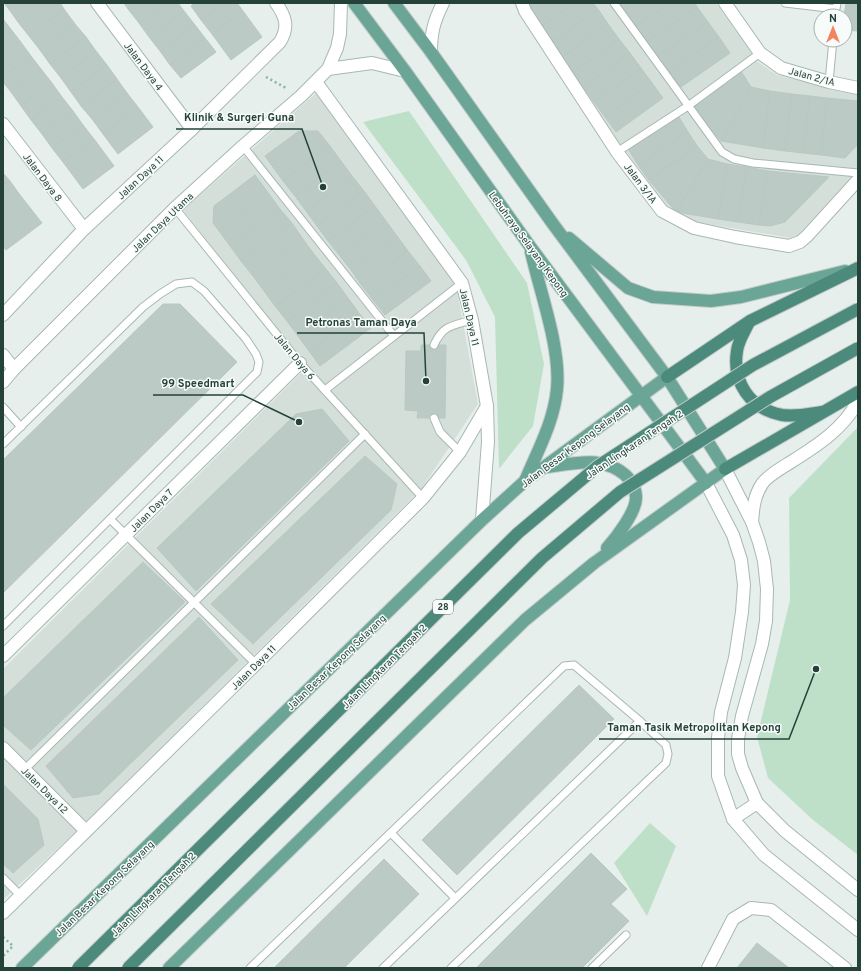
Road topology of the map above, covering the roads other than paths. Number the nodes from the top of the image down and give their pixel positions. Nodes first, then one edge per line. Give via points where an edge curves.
1 (97, 3) edge
2 (276, 3) edge
3 (341, 3) edge
4 (354, 3) edge
5 (394, 3) edge
6 (443, 3) edge
7 (522, 3) edge
8 (614, 3) edge
9 (725, 3) edge
10 (785, 3) edge
11 (821, 8) edge
12 (832, 48) edge
13 (431, 52) junction
14 (760, 53) junction
15 (328, 69) junction
16 (405, 71) junction
17 (316, 82) junction
18 (829, 82) junction
19 (858, 88) edge
20 (688, 106) junction
21 (3, 124) edge
22 (192, 128) junction
23 (243, 146) junction
24 (617, 152) junction
25 (858, 173) edge
26 (858, 180) edge
27 (175, 208) junction
28 (552, 224) junction
29 (84, 229) junction
30 (529, 245) junction
31 (858, 268) edge
32 (462, 283) junction
33 (858, 309) edge
34 (3, 315) edge
35 (472, 320) junction
36 (750, 321) junction
37 (394, 336) junction
38 (434, 345) dead end
39 (858, 348) edge
40 (3, 355) edge
41 (300, 363) junction
42 (14, 369) junction
43 (666, 377) junction
44 (3, 382) edge
45 (325, 390) junction
46 (858, 392) edge
47 (640, 396) junction
48 (858, 401) edge
49 (487, 406) junction
50 (3, 407) edge
51 (822, 412) junction
52 (434, 418) dead end
53 (21, 427) junction
54 (364, 434) junction
55 (3, 444) edge
56 (460, 452) junction
57 (546, 467) junction
58 (725, 468) junction
59 (525, 481) junction
60 (706, 483) junction
61 (423, 498) junction
62 (110, 519) junction
63 (482, 520) junction
64 (752, 522) junction
65 (126, 535) junction
66 (594, 563) junction
67 (194, 602) junction
68 (3, 626) edge
69 (3, 656) edge
70 (256, 664) junction
71 (640, 721) junction
72 (3, 748) edge
73 (24, 770) junction
74 (757, 803) junction
75 (733, 819) junction
76 (86, 831) junction
77 (391, 833) junction
78 (3, 878) edge
79 (858, 890) edge
80 (21, 896) junction
81 (455, 898) junction
82 (3, 913) edge
83 (858, 930) edge
84 (626, 935) dead end
85 (22, 968) edge
86 (78, 968) edge
87 (128, 968) edge
88 (169, 968) edge
89 (250, 968) edge
90 (383, 968) edge
91 (451, 968) edge
92 (592, 968) edge
93 (708, 968) edge
94 (845, 968) edge

1 - 22 street, Jalan Daya 4
2 - 22 street, Jalan Daya 11 via 285,19 284,34 280,42
3 - 15 street, Jalan Daya Utama via 340,34
4 - 16 main road, Lebuhraya Selayang Kepong
5 - 13 main road
6 - 13 street via 431,35
7 - 24 street, Jalan 3/1A via 524,11
8 - 20 lane
9 - 14 street, Jalan 2/1A
10 - 11 lane
12 - 18 lane
13 - 28 main road
14 - 18 street, Jalan 2/1A via 781,68
14 - 20 lane
15 - 16 street via 372,63
15 - 17 street, Jalan Daya Utama
16 - 30 main road, Lebuhraya Selayang Kepong
17 - 23 street, Jalan Daya Utama
17 - 32 street, Jalan Daya 11
18 - 19 street, Jalan 2/1A
20 - 24 lane
20 - 25 lane via 722,152 734,159
21 - 29 street, Jalan Daya 8
22 - 29 street, Jalan Daya 11
23 - 27 street, Jalan Daya Utama
23 - 37 lane
24 - 26 street, Jalan 3/1A via 662,211 694,228 789,246 807,236
27 - 41 lane, Jalan Daya 6
27 - 42 street, Jalan Daya Utama
28 - 31 main road via 628,288 653,297 711,301 742,297
28 - 43 main road
29 - 34 street, Jalan Daya 11
30 - 47 main road, Lebuhraya Selayang Kepong
30 - 59 main road via 552,335 557,366 557,390 547,431
31 - 36 highway
32 - 35 street, Jalan Daya 11
32 - 37 lane
33 - 86 highway, Jalan Lingkaran Tengah 2 / 28, bridge via 754,365 598,466 523,528
35 - 38 lane via 445,328
35 - 49 street, Jalan Daya 11
36 - 43 highway
36 - 51 highway via 737,349 736,365 747,396 764,409 782,415
37 - 45 lane
39 - 87 highway, bridge via 770,397 620,492 542,558
40 - 42 street
41 - 45 lane, Jalan Daya 6
41 - 65 street, Jalan Daya 7
42 - 44 street, Jalan Daya Utama
43 - 47 main road, Jalan Besar Kepong Selayang
43 - 58 main road
45 - 54 lane, Jalan Daya 6
46 - 51 highway
47 - 57 main road, Jalan Besar Kepong Selayang
47 - 60 main road, Lebuhraya Selayang Kepong
48 - 64 street via 832,434 762,483 755,499
49 - 56 street, Jalan Daya 11
49 - 63 street, Jalan Daya 11 via 488,442
50 - 53 lane
51 - 58 highway
52 - 56 lane via 440,432
53 - 55 lane
53 - 62 lane via 143,307 160,294 176,284 192,282 204,290 256,354 259,362 257,372
54 - 61 lane, Jalan Daya 6
54 - 67 lane
56 - 61 street, Jalan Daya 11
57 - 59 main road, Jalan Besar Kepong Selayang
57 - 66 main road via 598,462 618,468 632,481 636,499 630,516 618,535
58 - 60 main road
58 - 64 street
59 - 63 main road, Jalan Besar Kepong Selayang
60 - 66 main road
60 - 75 street via 733,535 741,560 744,585 735,658 721,712 718,738 718,776
61 - 70 street, Jalan Daya 11
62 - 65 lane
62 - 68 lane
63 - 85 main road, Jalan Besar Kepong Selayang
64 - 74 street via 764,561 767,589 766,621 742,716 738,754
65 - 67 lane
65 - 69 street, Jalan Daya 7
66 - 88 main road via 525,620
67 - 70 lane
67 - 73 lane
70 - 76 street, Jalan Daya 11
71 - 77 lane via 574,665 564,666
71 - 81 lane
71 - 91 lane via 666,745 666,763
72 - 73 street, Jalan Daya 12
73 - 76 street, Jalan Daya 12
74 - 75 street
74 - 79 street via 785,831
75 - 83 street via 764,856
76 - 80 street, Jalan Daya 11
77 - 81 lane
77 - 89 lane
78 - 80 lane
80 - 82 street, Jalan Daya 11
81 - 90 lane
84 - 92 lane
93 - 94 street via 733,919 751,908 771,910

